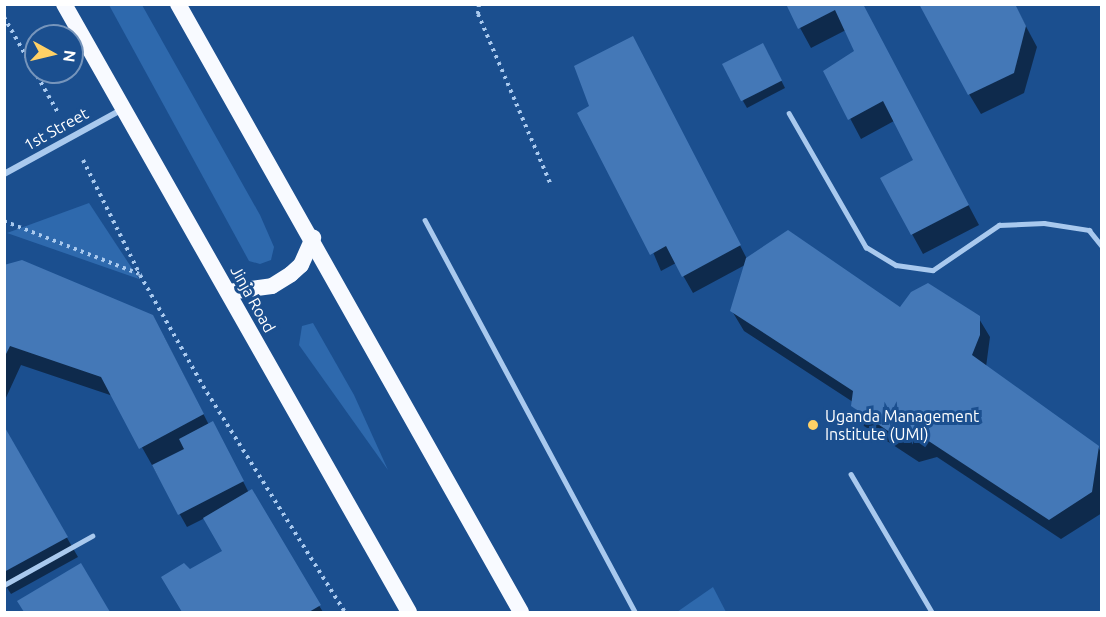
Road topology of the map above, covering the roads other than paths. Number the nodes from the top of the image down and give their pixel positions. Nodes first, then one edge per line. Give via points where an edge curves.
1 (64, 4) edge
2 (178, 4) edge
3 (122, 110) junction
4 (789, 113) dead end
5 (4, 174) edge
6 (425, 219) dead end
7 (313, 238) junction
8 (1101, 246) edge
9 (229, 292) junction
10 (852, 474) dead end
11 (92, 536) dead end
12 (4, 585) edge
13 (409, 612) edge
14 (521, 612) edge
15 (635, 612) edge
16 (932, 612) edge

1 - 3 highway, Jinja Road
2 - 7 highway
3 - 5 street, 1st Street
3 - 9 highway, Jinja Road
4 - 8 lane via 866,247 896,265 933,270 999,225 1044,223 1089,231
6 - 15 lane
7 - 9 highway via 301,265 291,274 272,286
7 - 14 highway
9 - 13 highway, Jinja Road
10 - 16 lane
11 - 12 lane

